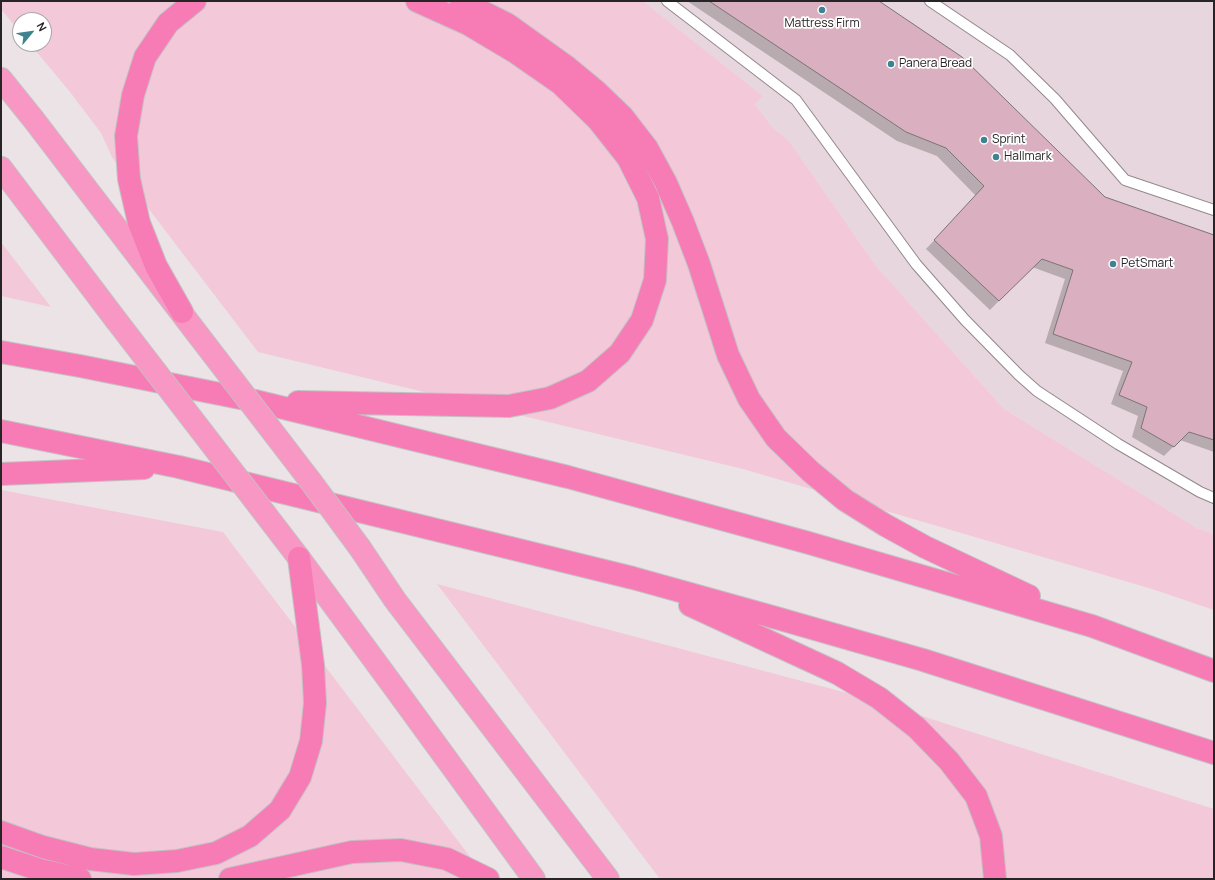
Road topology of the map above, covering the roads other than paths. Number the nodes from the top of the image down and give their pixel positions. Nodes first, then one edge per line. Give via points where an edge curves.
1 (195, 1) edge
2 (417, 1) edge
3 (461, 1) edge
4 (668, 1) edge
5 (930, 1) edge
6 (1, 79) edge
7 (1, 168) edge
8 (1214, 210) edge
9 (182, 312) junction
10 (1, 352) edge
11 (255, 402) junction
12 (1, 431) edge
13 (179, 467) junction
14 (1, 474) edge
15 (1214, 498) edge
16 (300, 558) junction
17 (633, 578) junction
18 (1092, 626) junction
19 (1214, 671) edge
20 (1214, 753) edge
21 (1, 832) edge
22 (1, 857) edge
23 (80, 879) edge
24 (230, 879) edge
25 (488, 879) edge
26 (534, 879) edge
27 (608, 879) edge
28 (995, 879) edge

1 - 9 highway via 168,24 145,57 133,95 126,136 129,179 139,223 156,266
2 - 11 highway via 468,24 515,52 560,84 598,120 628,158 648,198 657,239 656,280 642,320 620,353 588,380 550,398 509,406
3 - 18 highway via 507,24 567,67 623,117 647,148 683,222 728,355 749,399 776,438 845,500 885,525 925,547
4 - 15 lane via 796,100 916,264 965,320 1019,375 1037,391 1118,444
5 - 8 lane via 1010,55 1055,99 1125,180
6 - 9 highway
7 - 16 highway, bridge
9 - 27 highway, bridge via 312,483 395,600
10 - 11 highway
11 - 18 highway via 584,481 809,543
12 - 13 highway
13 - 14 highway
13 - 17 highway
16 - 21 highway via 315,703 311,741 300,777 280,810 250,836 216,853 177,861 134,864 90,859 43,847
16 - 26 highway
17 - 20 highway via 923,660
17 - 28 highway via 837,673 879,698 917,728 949,761 976,796 991,836
18 - 19 highway
22 - 23 highway via 40,870
24 - 25 highway via 352,852 401,850 447,859

